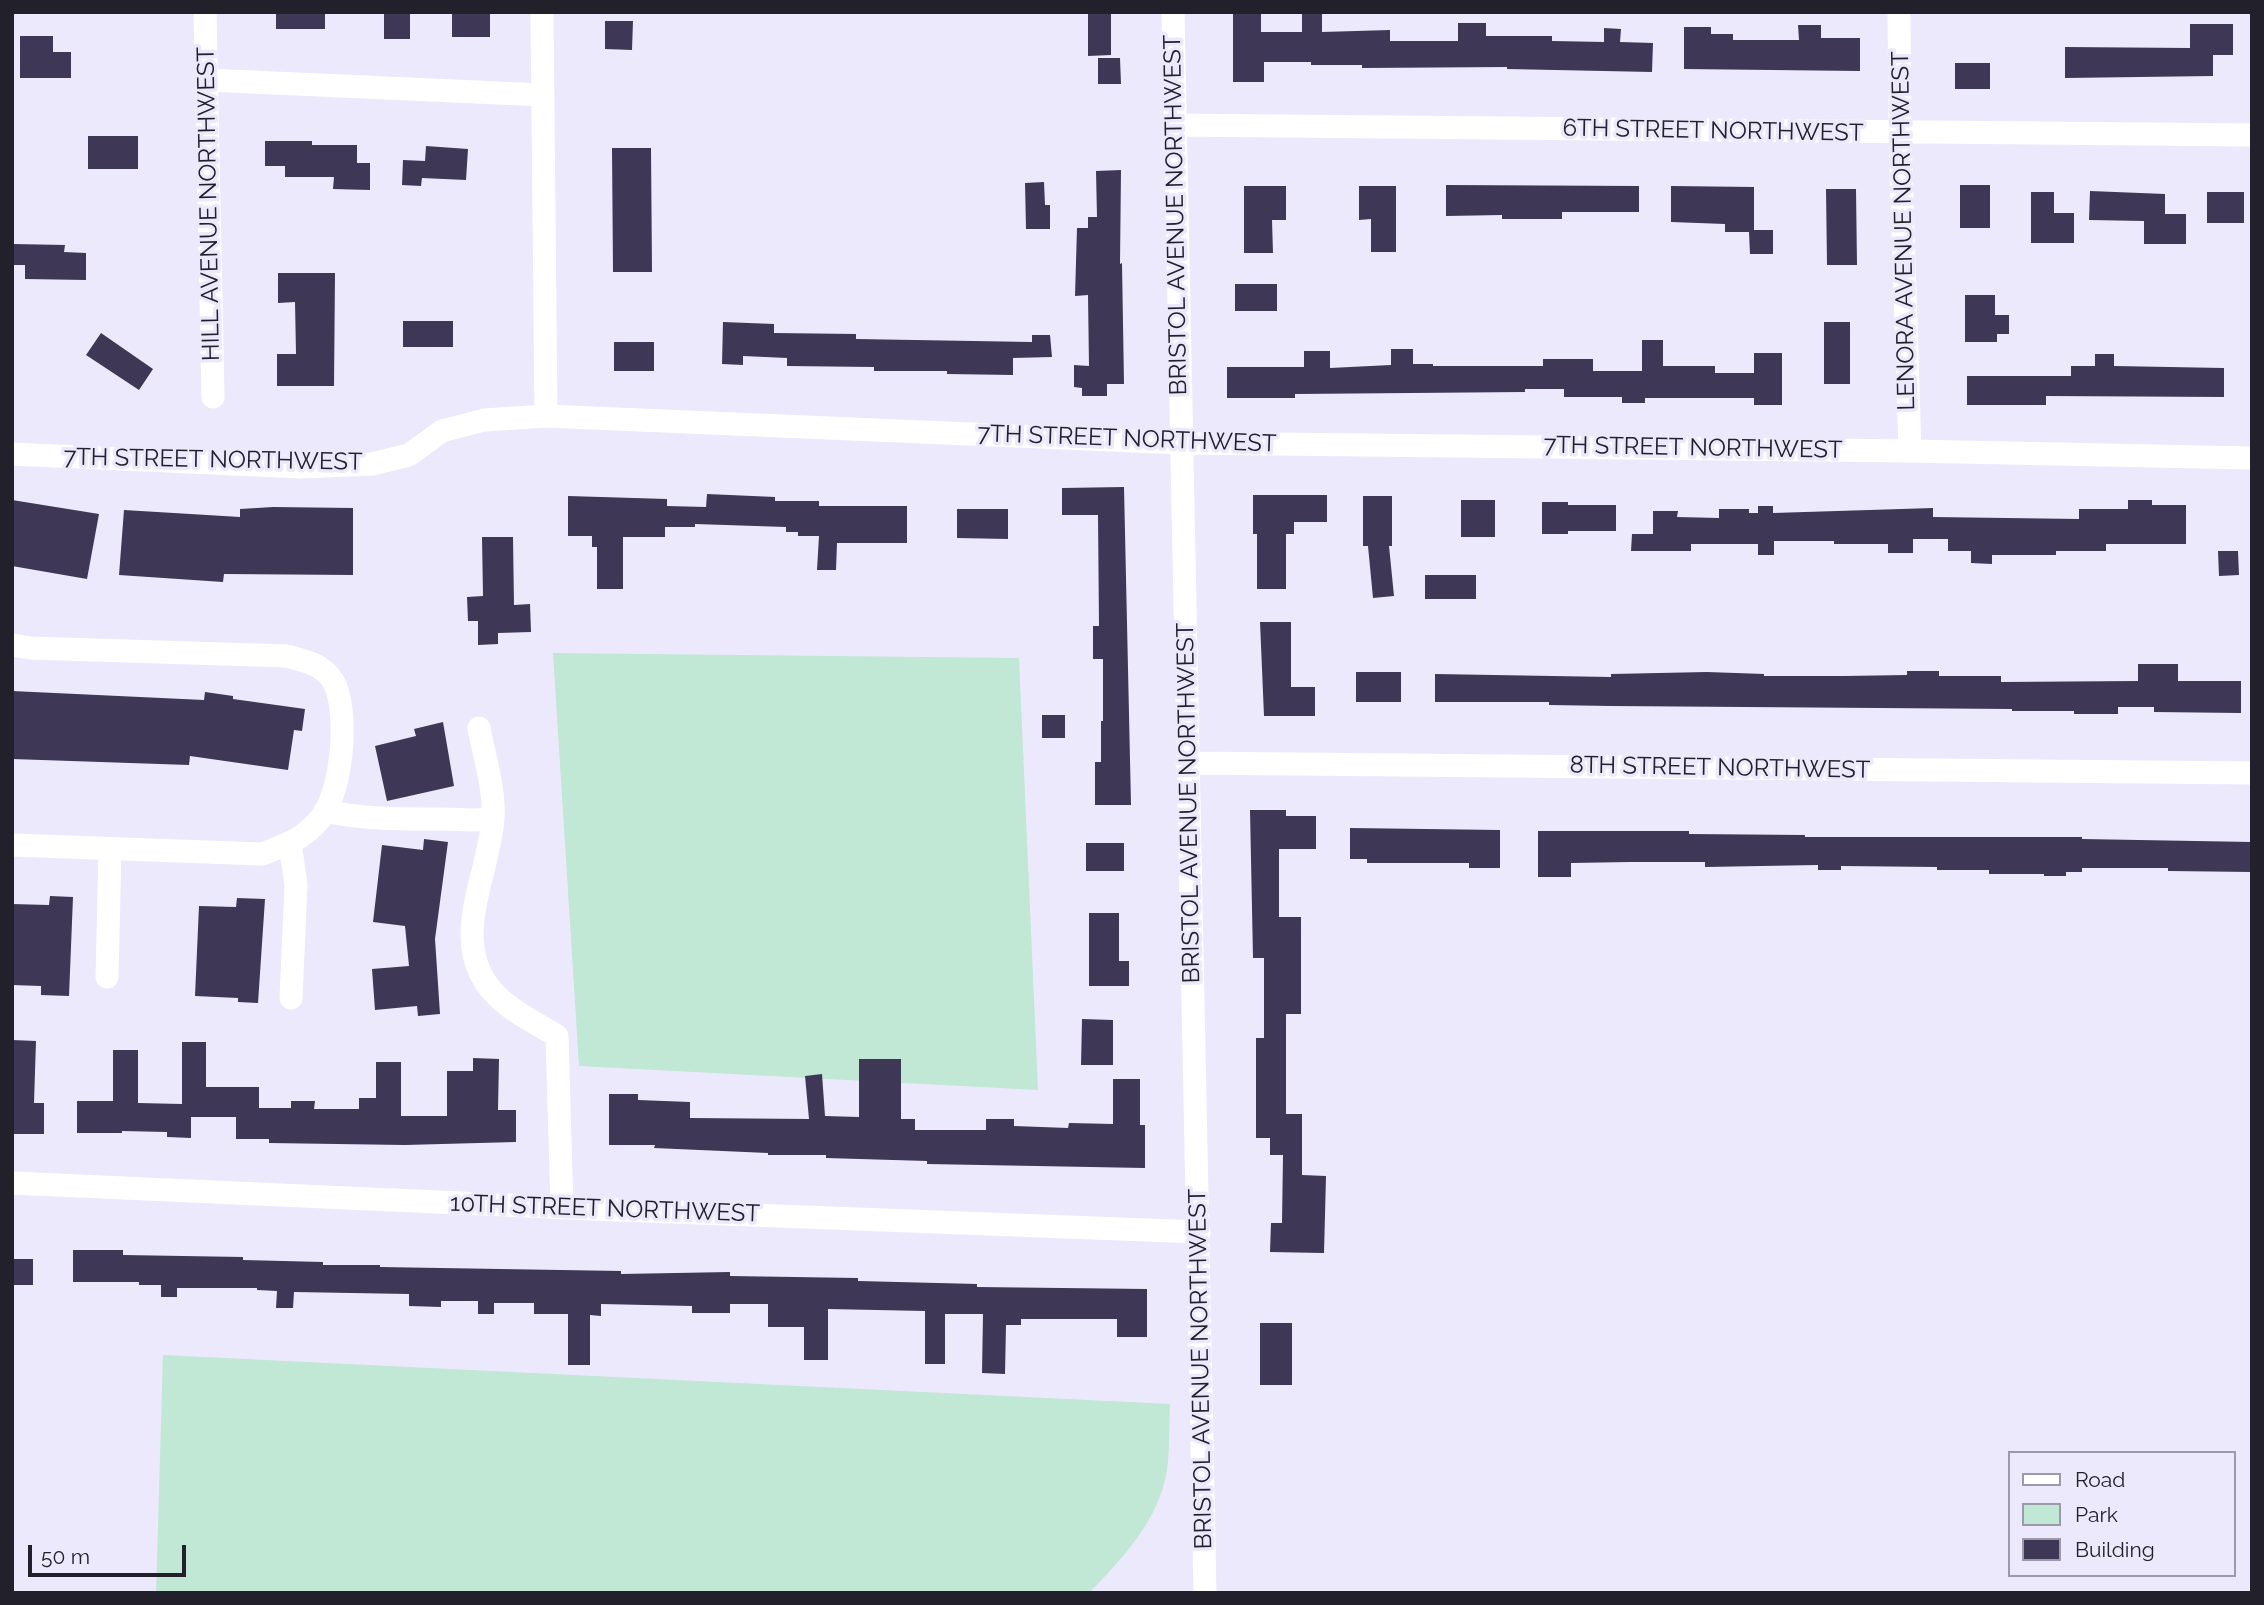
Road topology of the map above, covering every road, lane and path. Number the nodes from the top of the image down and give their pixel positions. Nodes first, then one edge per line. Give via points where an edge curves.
1 (205, 12) edge
2 (542, 12) edge
3 (1173, 12) edge
4 (1899, 12) edge
5 (207, 80) junction
6 (542, 95) junction
7 (1175, 125) junction
8 (1900, 134) junction
9 (2252, 135) edge
10 (213, 397) dead end
11 (546, 416) junction
12 (1181, 443) junction
13 (1910, 451) junction
14 (12, 454) edge
15 (2252, 458) edge
16 (12, 645) edge
17 (479, 728) dead end
18 (1187, 763) junction
19 (2252, 773) edge
20 (325, 811) junction
21 (493, 818) junction
22 (290, 843) junction
23 (12, 845) edge
24 (110, 849) junction
25 (107, 978) dead end
26 (291, 998) dead end
27 (12, 1183) edge
28 (562, 1208) junction
29 (1199, 1232) junction
30 (1205, 1593) edge

1 - 5 street, HILL AVENUE NORTHWEST
2 - 6 street
3 - 7 street, BRISTOL AVENUE NORTHWEST
4 - 8 street, LENORA AVENUE NORTHWEST
5 - 6 street
5 - 10 street, HILL AVENUE NORTHWEST
6 - 11 street
7 - 8 street, 6TH STREET NORTHWEST
7 - 12 street, BRISTOL AVENUE NORTHWEST
8 - 9 street, 6TH STREET NORTHWEST
8 - 13 street, LENORA AVENUE NORTHWEST
11 - 12 street, 7TH STREET NORTHWEST
11 - 14 street, 7TH STREET NORTHWEST via 484,420 442,431 409,455 372,464 300,467
12 - 13 street, 7TH STREET NORTHWEST
12 - 18 street, BRISTOL AVENUE NORTHWEST
13 - 15 street, 7TH STREET NORTHWEST
16 - 20 street via 287,656 318,665 333,681 342,744 338,784
17 - 21 street
18 - 19 street, 8TH STREET NORTHWEST
18 - 29 street, BRISTOL AVENUE NORTHWEST
20 - 21 street via 397,821
20 - 22 street via 300,839
21 - 28 street via 471,925 477,969 498,997 557,1036
22 - 24 street via 262,855
22 - 26 street via 296,885
23 - 24 street
24 - 25 street
27 - 28 street, 10TH STREET NORTHWEST
28 - 29 street, 10TH STREET NORTHWEST
29 - 30 street, BRISTOL AVENUE NORTHWEST

